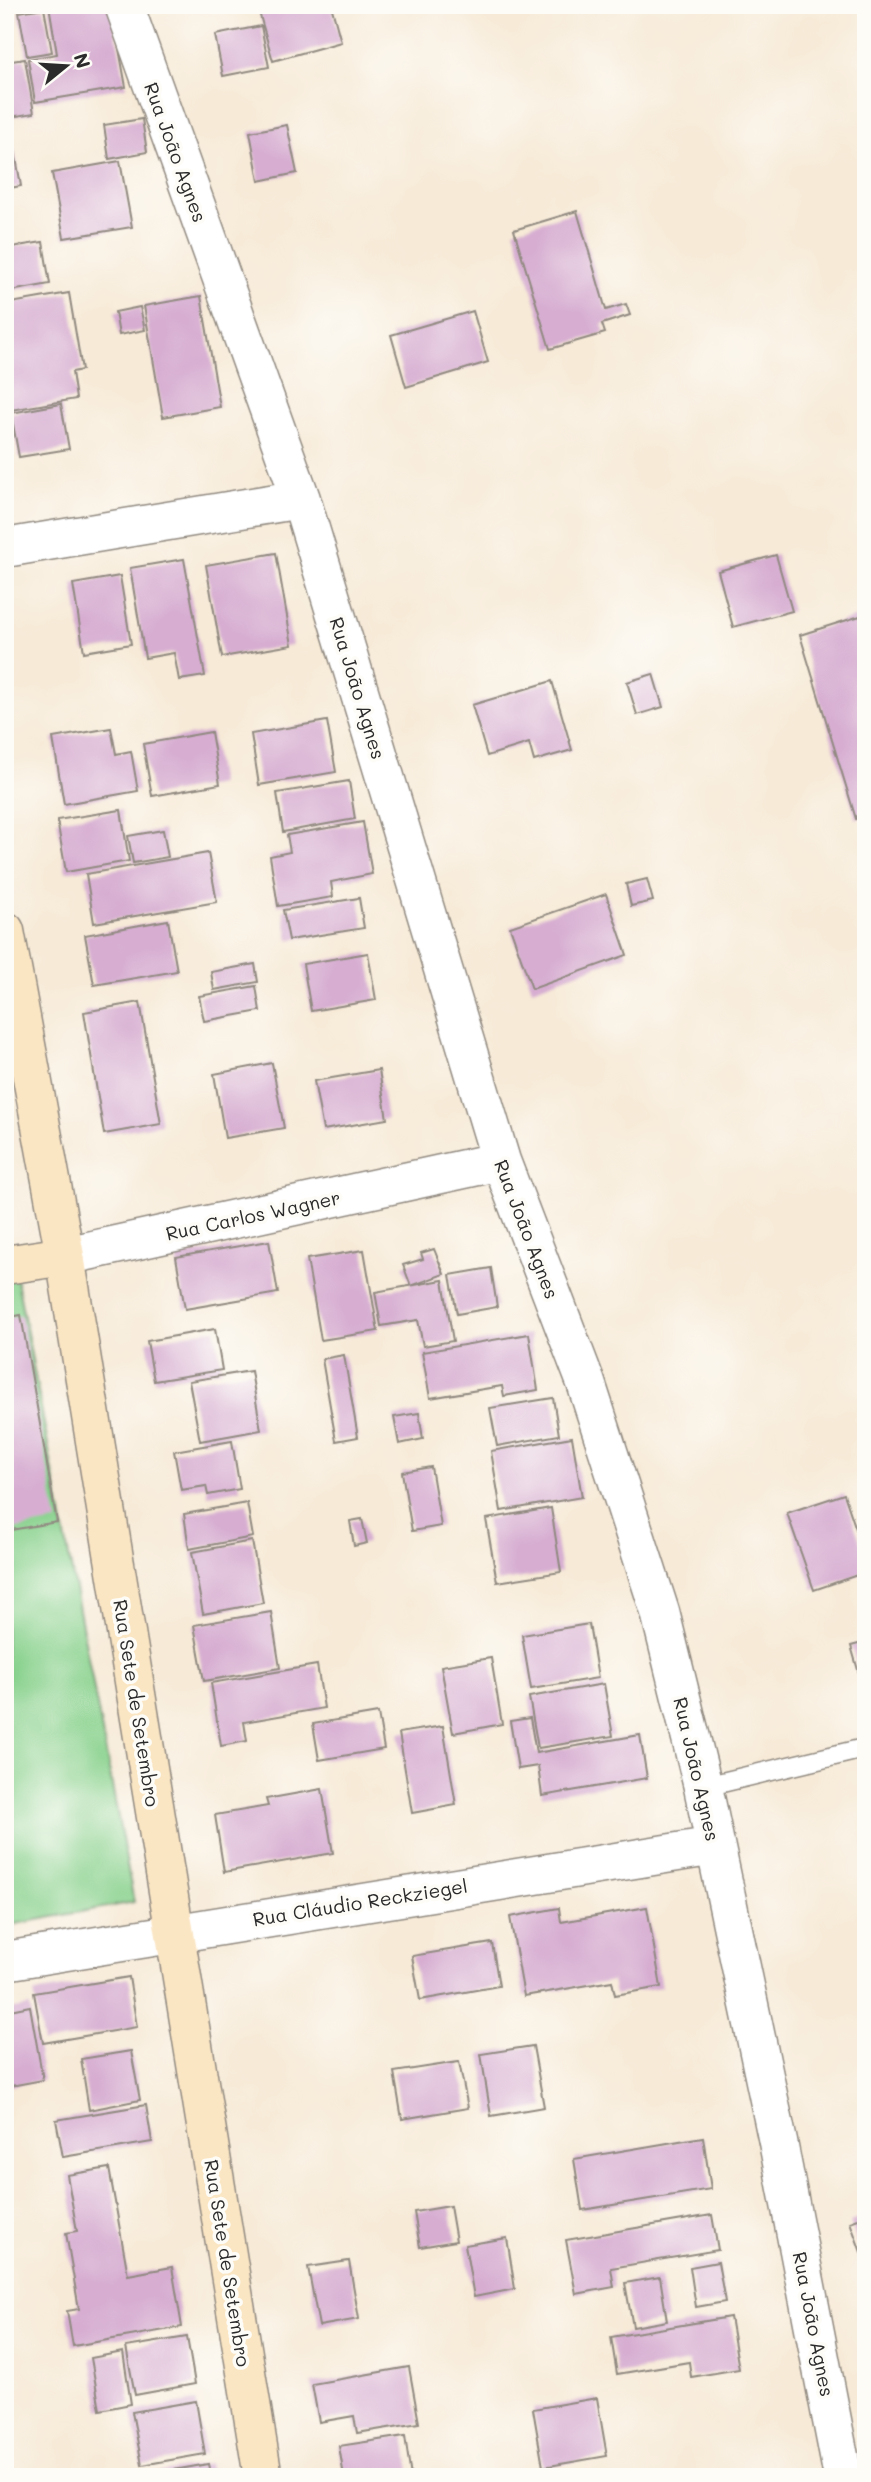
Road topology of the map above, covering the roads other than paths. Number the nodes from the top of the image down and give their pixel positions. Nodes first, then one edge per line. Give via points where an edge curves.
1 (124, 5) edge
2 (301, 499) junction
3 (5, 548) edge
4 (5, 931) edge
5 (501, 1161) junction
6 (65, 1256) junction
7 (5, 1265) edge
8 (866, 1748) edge
9 (703, 1787) junction
10 (715, 1846) junction
11 (174, 1932) junction
12 (5, 1961) edge
13 (263, 2477) edge
14 (843, 2477) edge

1 - 2 street, Rua João Agnes
2 - 3 street
2 - 5 street, Rua João Agnes
4 - 6 street, Rua Sete de Setembro
5 - 6 street, Rua Carlos Wagner
5 - 9 street, Rua João Agnes via 586,1383 660,1612
6 - 7 street, Rua Carlos Wagner
6 - 11 street, Rua Sete de Setembro
8 - 9 lane
9 - 10 street, Rua João Agnes
10 - 11 street, Rua Cláudio Reckziegel
10 - 14 street, Rua João Agnes
11 - 12 street, Rua Cláudio Reckziegel
11 - 13 street, Rua Sete de Setembro

